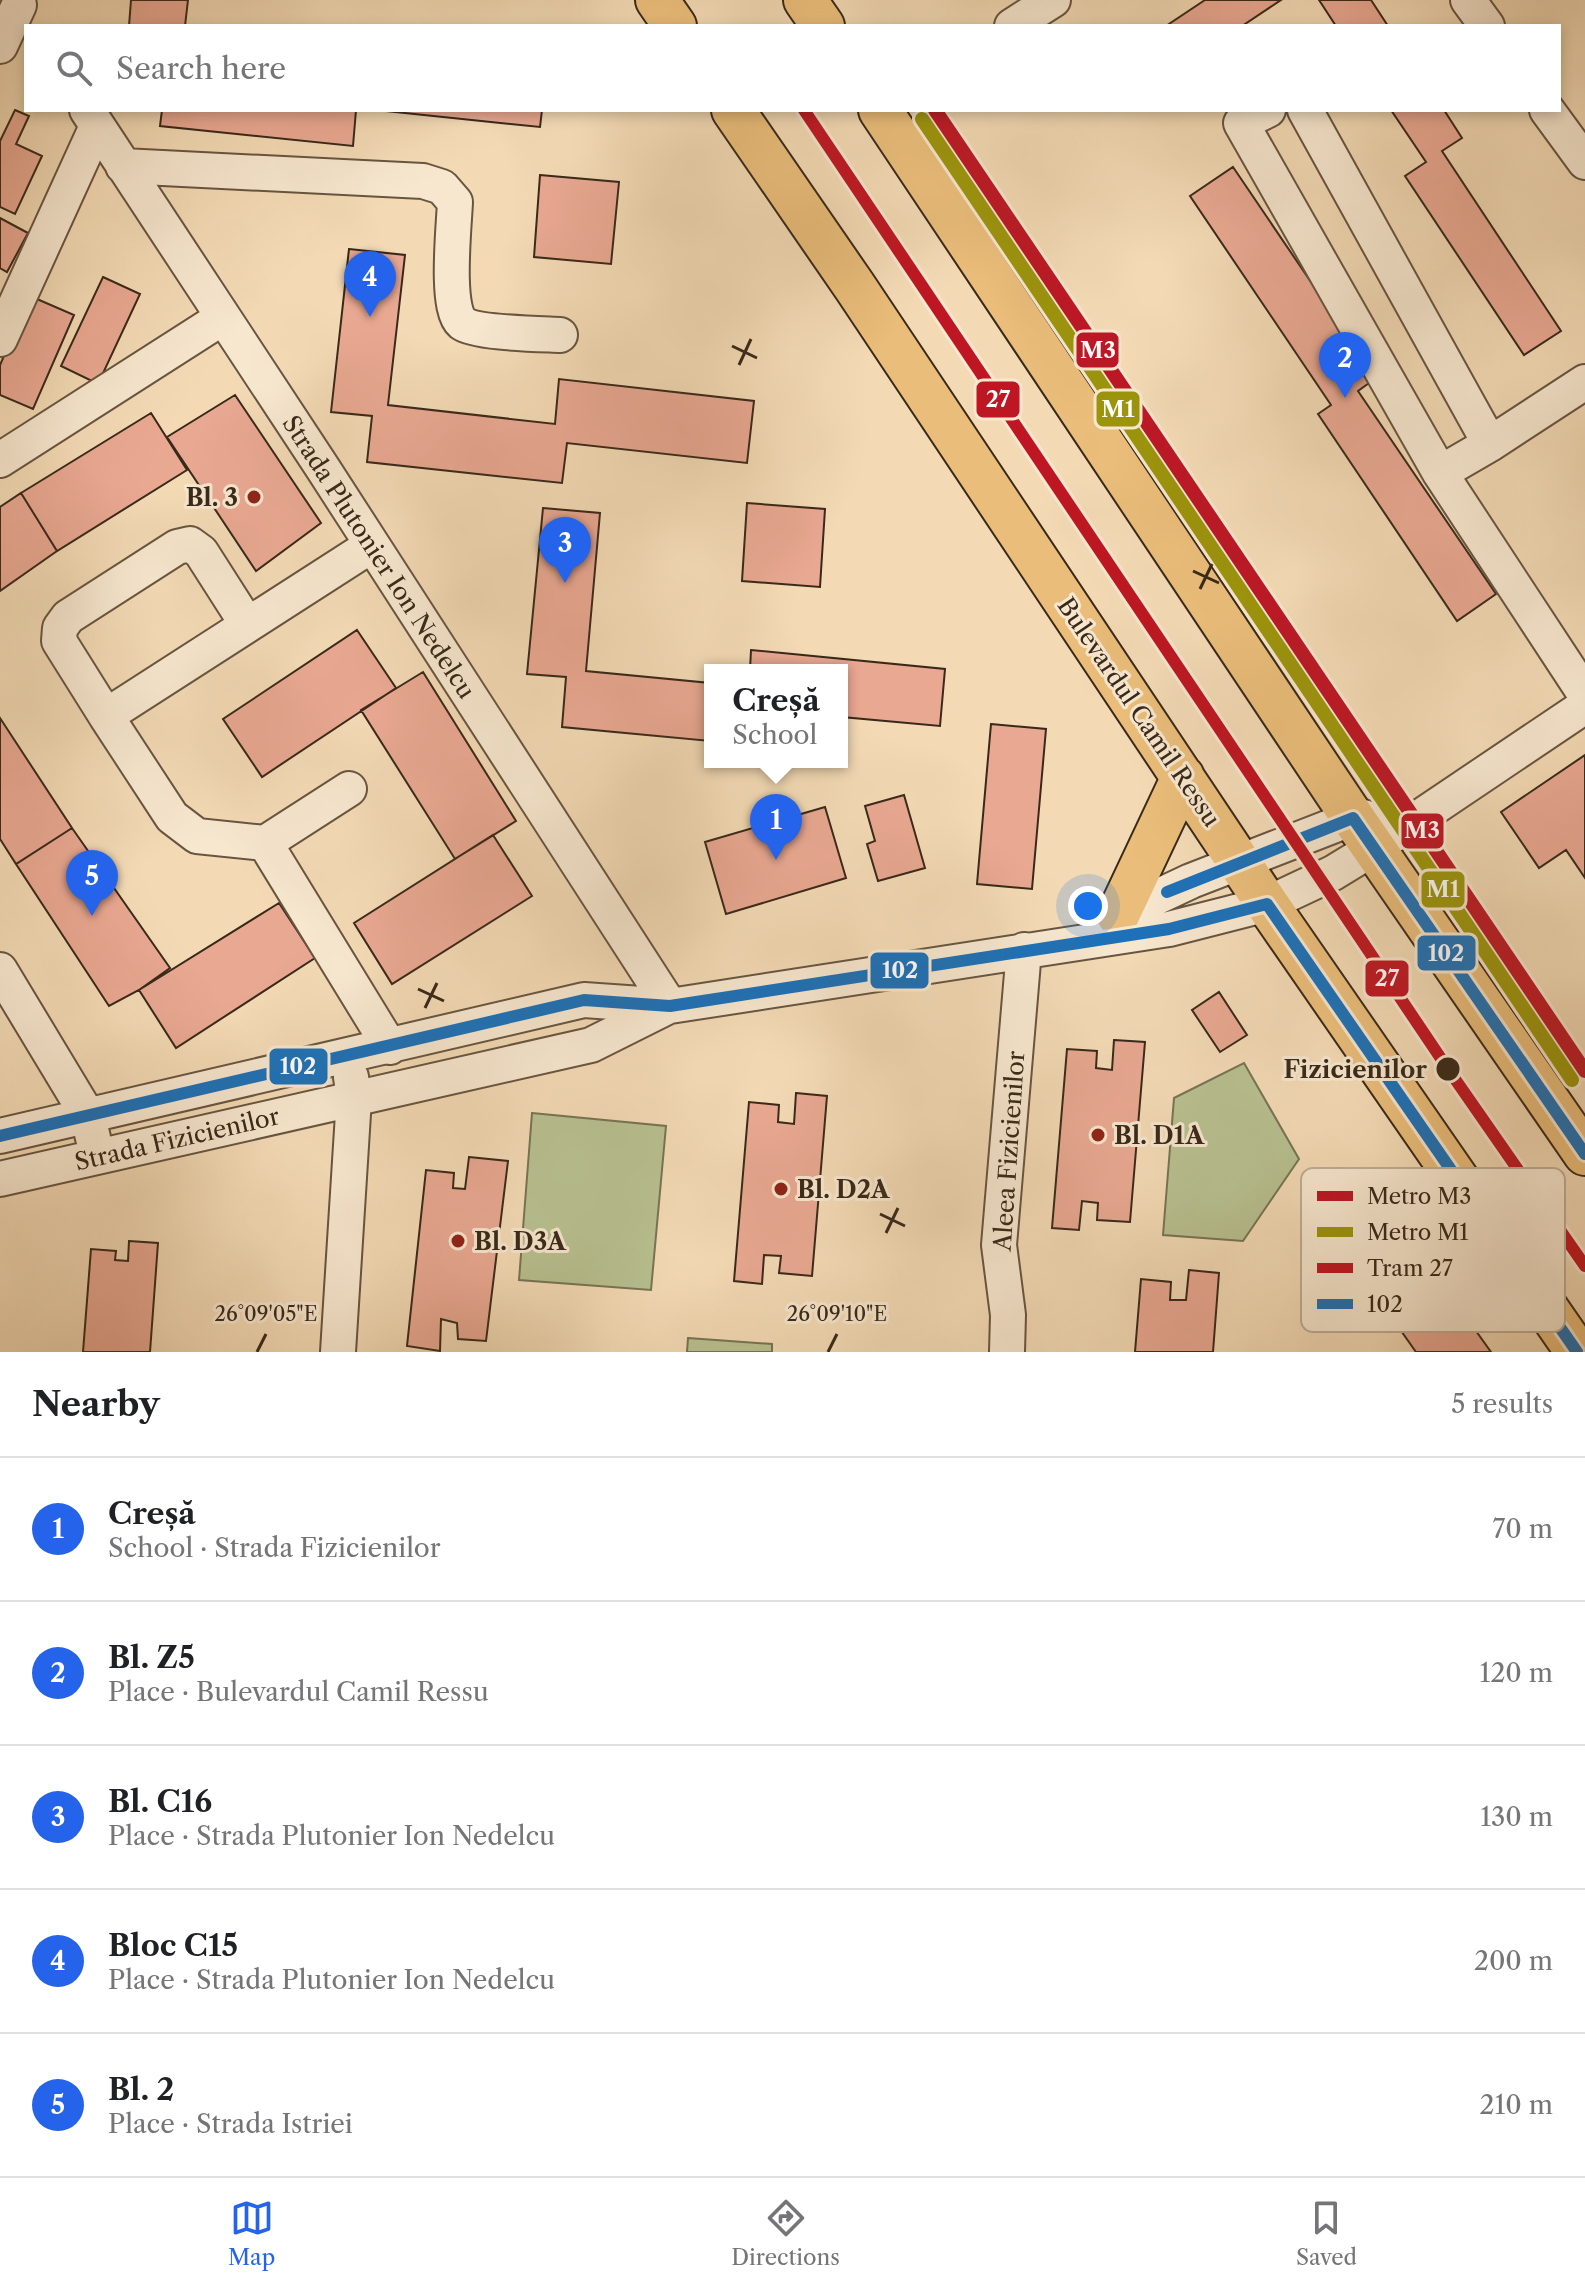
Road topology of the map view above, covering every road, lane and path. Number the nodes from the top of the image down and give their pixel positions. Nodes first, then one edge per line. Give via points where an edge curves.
1 (657, 0) edge
2 (805, 0) edge
3 (1053, 0) edge
4 (1468, 0) edge
5 (23, 10) edge
6 (674, 24) edge
7 (822, 24) edge
8 (1015, 24) edge
9 (1486, 24) edge
10 (0, 46) edge
11 (734, 112) edge
12 (881, 112) edge
13 (1264, 112) edge
14 (1306, 112) edge
15 (1548, 112) edge
16 (92, 118) edge
17 (1585, 162) edge
18 (123, 166) junction
19 (222, 318) junction
20 (560, 335) dead end
21 (0, 339) edge
22 (1585, 382) edge
23 (1490, 444) junction
24 (0, 460) edge
25 (1440, 473) junction
26 (372, 545) junction
27 (247, 624) junction
28 (1585, 694) edge
29 (1585, 706) edge
30 (106, 716) junction
31 (1183, 777) junction
32 (349, 789) dead end
33 (1363, 833) junction
34 (265, 843) junction
35 (1239, 862) junction
36 (1267, 904) junction
37 (1118, 915) junction
38 (1067, 943) junction
39 (1024, 950) junction
40 (0, 970) edge
41 (670, 1006) junction
42 (390, 1047) junction
43 (348, 1057) junction
44 (354, 1098) junction
45 (88, 1116) junction
46 (0, 1136) edge
47 (1585, 1154) edge
48 (97, 1158) junction
49 (1450, 1168) edge
50 (0, 1179) edge
51 (1563, 1332) edge
52 (338, 1352) edge
53 (1007, 1352) edge
54 (1577, 1352) edge

1 - 6 main road
2 - 7 main road
3 - 8 street
4 - 9 street
5 - 10 street
11 - 31 main road, Bulevardul Camil Ressu
12 - 33 main road
13 - 25 street via 1241,123
14 - 23 street
15 - 17 street
16 - 18 street, Strada Plutonier Ion Nedelcu
16 - 21 street
18 - 19 street, Strada Plutonier Ion Nedelcu
18 - 20 street via 423,181 442,187 455,202 452,305 462,323 478,329
19 - 24 street
19 - 26 street, Strada Plutonier Ion Nedelcu
22 - 23 street
23 - 25 street
25 - 28 street
26 - 27 street
26 - 41 street, Strada Plutonier Ion Nedelcu
27 - 30 street
27 - 30 street via 201,552 190,544 177,547 68,617 59,641
29 - 33 street via 1409,824
30 - 34 street via 172,817 197,836
31 - 35 main road, Bulevardul Camil Ressu
31 - 37 main road
32 - 34 street
33 - 35 street, Strada Fizicienilor
33 - 36 street, Strada Fizicienilor via 1333,873
33 - 47 main road
34 - 42 street
35 - 36 main road, Bulevardul Camil Ressu
35 - 37 street, Strada Fizicienilor
36 - 38 street, Strada Fizicienilor via 1169,929
36 - 49 main road, Bulevardul Camil Ressu
37 - 38 street, Strada Fizicienilor
38 - 39 street, Strada Fizicienilor
39 - 41 street, Strada Fizicienilor
39 - 53 street, Aleea Fizicienilor via 999,1245
40 - 45 street
41 - 42 street, Strada Fizicienilor via 584,1000
41 - 44 street, Strada Fizicienilor via 591,1045
42 - 43 street, Strada Fizicienilor
43 - 44 street
43 - 45 street, Strada Fizicienilor
44 - 48 street, Strada Fizicienilor
44 - 52 street
45 - 46 street, Strada Fizicienilor
45 - 48 street
48 - 50 street, Strada Fizicienilor
51 - 54 main road, Bulevardul Camil Ressu

